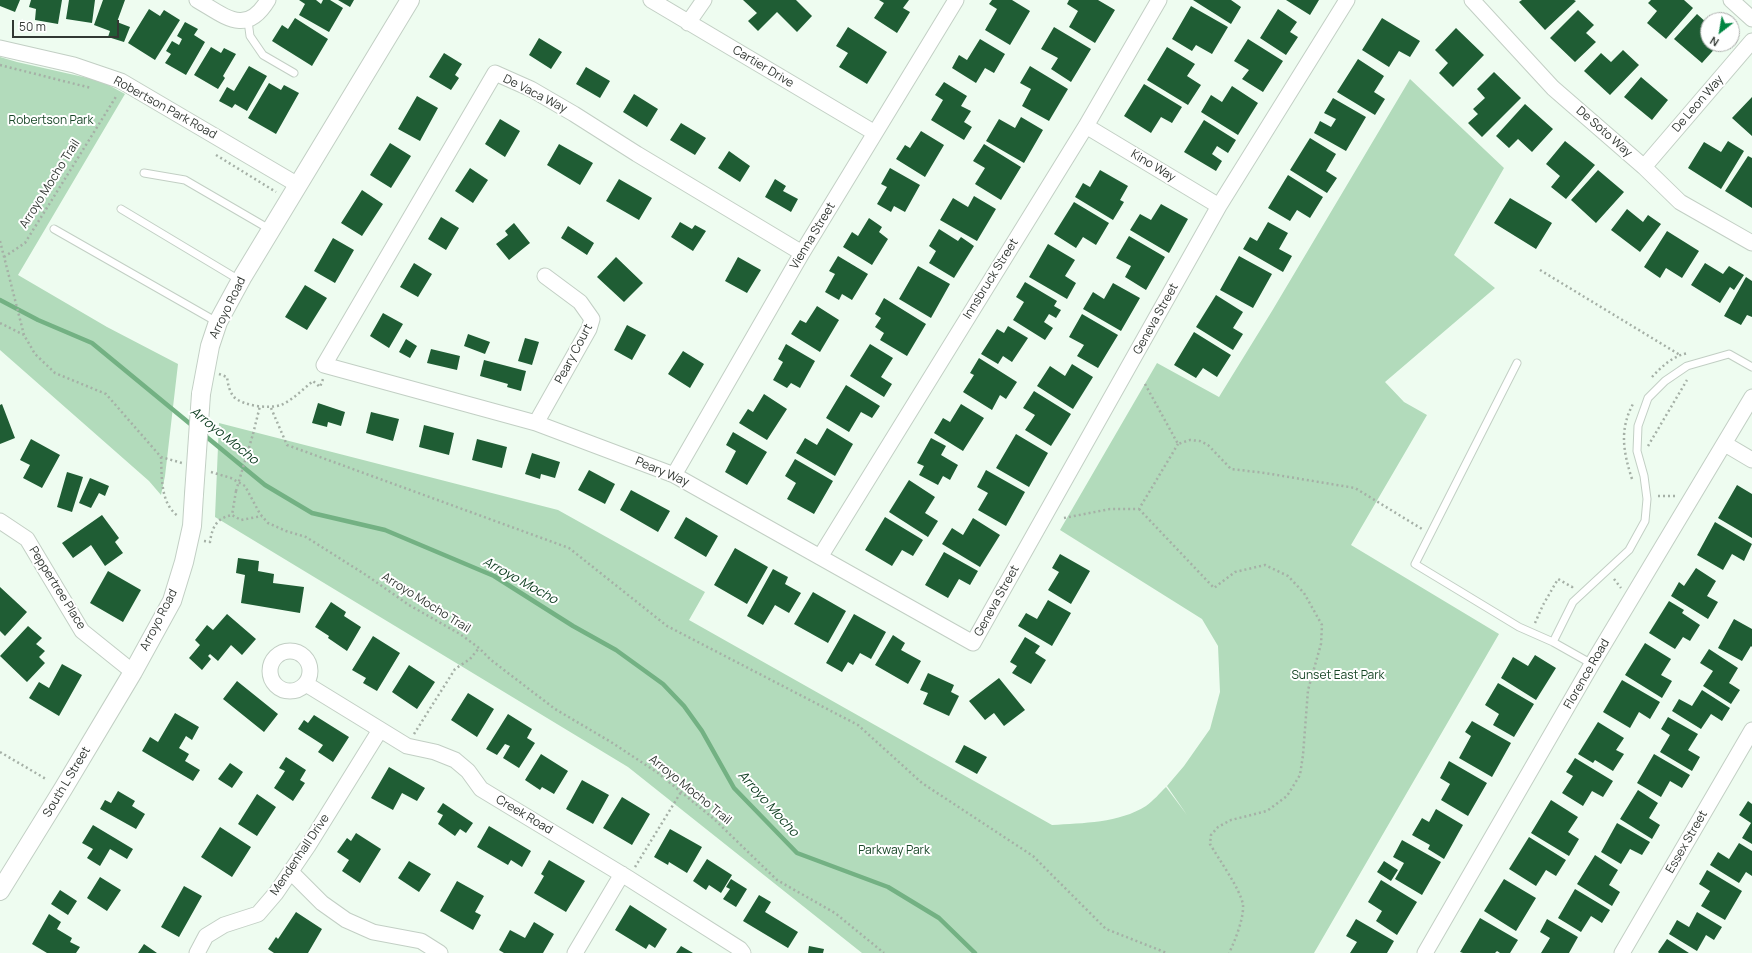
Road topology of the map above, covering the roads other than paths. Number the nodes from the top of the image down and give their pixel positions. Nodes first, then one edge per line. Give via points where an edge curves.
1 (197, 0) edge
2 (268, 0) edge
3 (410, 0) edge
4 (651, 0) edge
5 (704, 0) edge
6 (956, 0) edge
7 (1159, 0) edge
8 (1347, 0) edge
9 (1472, 0) edge
10 (1731, 0) edge
11 (1752, 19) edge
12 (248, 21) junction
13 (688, 23) junction
14 (1752, 41) edge
15 (0, 48) edge
16 (294, 74) dead end
17 (1086, 126) junction
18 (875, 134) junction
19 (1644, 167) junction
20 (144, 173) dead end
21 (298, 185) junction
22 (1219, 206) junction
23 (121, 209) dead end
24 (54, 229) dead end
25 (271, 230) junction
26 (1752, 243) edge
27 (802, 253) junction
28 (545, 276) dead end
29 (241, 281) junction
30 (218, 322) junction
31 (1517, 363) dead end
32 (326, 366) joint
33 (1752, 367) edge
34 (1752, 397) edge
35 (536, 423) junction
36 (1725, 444) junction
37 (1752, 460) edge
38 (674, 475) junction
39 (0, 521) edge
40 (820, 557) junction
41 (1553, 642) junction
42 (973, 643) joint
43 (1592, 664) junction
44 (133, 672) junction
45 (306, 684) dead end
46 (380, 730) junction
47 (1752, 730) edge
48 (291, 872) junction
49 (625, 876) junction
50 (0, 891) edge
51 (197, 953) edge
52 (440, 953) edge
53 (575, 953) edge
54 (743, 953) edge
55 (1425, 953) edge
56 (1622, 953) edge

1 - 12 street via 228,18
2 - 12 street via 258,15
3 - 21 street, Arroyo Road
4 - 13 street, Cartier Drive
5 - 13 street
6 - 18 street, Vienna Street
7 - 17 street, Innsbruck Street
8 - 22 street, Geneva Street
9 - 19 street, De Soto Way via 1553,88
10 - 11 street
12 - 16 lane via 250,36 263,55
13 - 18 street, Cartier Drive
14 - 19 street, De Leon Way
15 - 21 street, Robertson Park Road via 74,65 121,81
17 - 22 street, Kino Way
17 - 40 street, Innsbruck Street
18 - 27 street, Vienna Street
19 - 26 street, De Soto Way via 1680,202
20 - 25 lane via 185,180
21 - 25 street, Arroyo Road
22 - 42 street, Geneva Street
23 - 29 lane
24 - 30 lane
25 - 29 street, Arroyo Road
27 - 32 street, De Vaca Way via 574,114 531,89 495,73
27 - 38 street, Vienna Street
28 - 35 street, Peary Court via 580,302 592,319 589,329
29 - 30 street, Arroyo Road
30 - 44 street, Arroyo Road, bridge via 210,346 201,394 194,494 184,562 172,601
31 - 41 lane via 1415,564 1519,627
32 - 35 street, Peary Way
33 - 41 lane via 1729,354 1687,366 1665,381 1648,398 1638,426 1637,451 1647,499 1645,521 1629,550 1573,602
34 - 36 street, Florence Road
35 - 38 street, Peary Way
36 - 37 street
36 - 43 street, Florence Road
38 - 40 street, Peary Way
39 - 44 street, Peppertree Place via 27,539 82,631
40 - 42 street, Peary Way
41 - 43 lane
43 - 55 street, Florence Road
44 - 50 street, South L Street
45 - 46 street, Creek Road
46 - 48 street, Mendenhall Drive
46 - 49 street, Creek Road via 407,746 435,752 454,760 468,771 480,790
47 - 56 street, Essex Street
48 - 51 street, Mendenhall Drive via 258,914 224,925 206,936
48 - 52 street via 322,903 346,920 373,932 421,941
49 - 53 street
49 - 54 street, Creek Road

